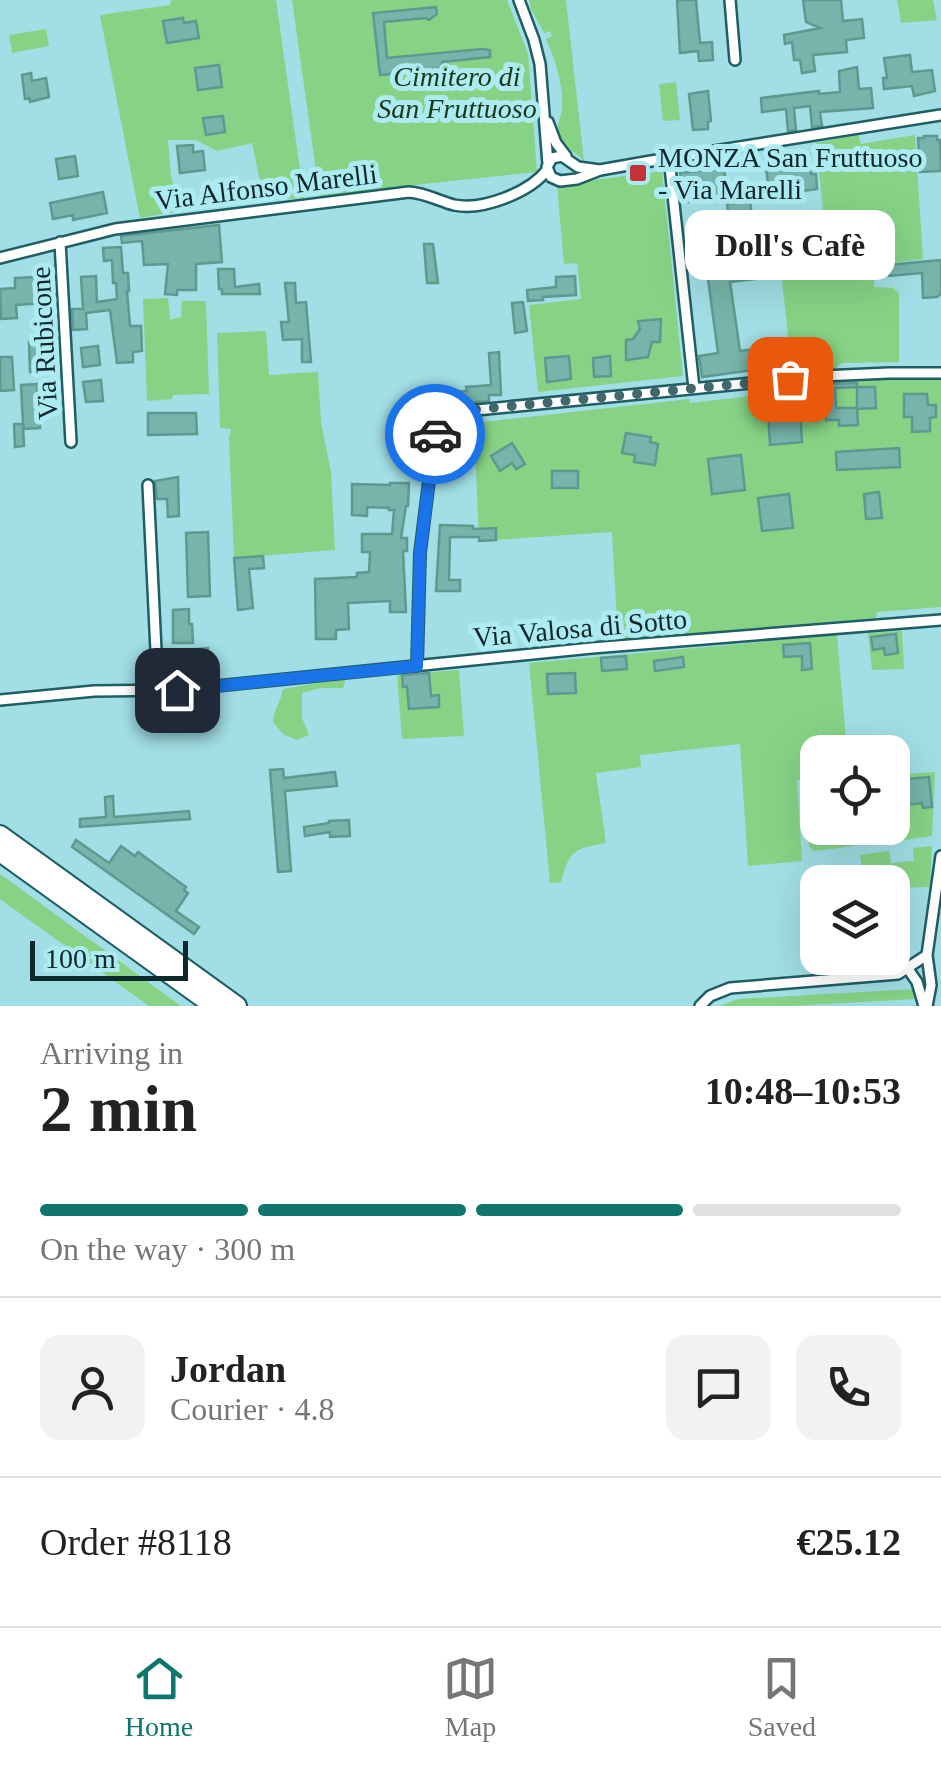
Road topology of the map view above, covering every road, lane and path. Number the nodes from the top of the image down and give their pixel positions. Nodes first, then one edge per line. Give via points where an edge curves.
1 (519, 0) edge
2 (730, 0) edge
3 (736, 60) dead end
4 (544, 108) junction
5 (941, 115) edge
6 (670, 158) junction
7 (570, 161) junction
8 (548, 167) junction
9 (600, 170) junction
10 (561, 181) junction
11 (530, 184) junction
12 (60, 242) junction
13 (0, 258) edge
14 (941, 374) edge
15 (694, 388) junction
16 (72, 442) dead end
17 (148, 485) dead end
18 (941, 620) edge
19 (417, 666) junction
20 (158, 692) junction
21 (0, 700) edge
22 (0, 835) edge
23 (0, 852) edge
24 (941, 856) edge
25 (927, 955) junction
26 (910, 968) edge
27 (910, 972) edge
28 (886, 975) edge
29 (214, 1006) edge
30 (237, 1006) edge
31 (700, 1006) edge
32 (926, 1006) edge

1 - 4 street via 537,52
2 - 3 street
4 - 7 street via 552,136
4 - 8 street
5 - 6 street, Via Alfonso Marelli
6 - 9 street, Via Alfonso Marelli
6 - 15 street
7 - 8 street, Via Alfonso Marelli via 557,156
7 - 9 street, Via Alfonso Marelli
7 - 10 street via 572,175
8 - 10 street
8 - 11 street, Via Alfonso Marelli
9 - 10 street, Via Alfonso Marelli
10 - 11 street, Via Alfonso Marelli
11 - 12 street, Via Alfonso Marelli via 480,204 408,192 114,228
12 - 13 street, Via Alfonso Marelli
12 - 16 street, Via Rubicone
14 - 15 street
15 - 19 street via 442,416 420,554
17 - 20 street
18 - 19 street, Via Valosa di Sotto
19 - 20 street, Via Valosa di Sotto
20 - 21 street, Via Valosa di Sotto via 94,690
22 - 30 highway
23 - 29 highway
24 - 25 street
25 - 26 street
25 - 32 street
27 - 32 street
28 - 31 street via 730,988

